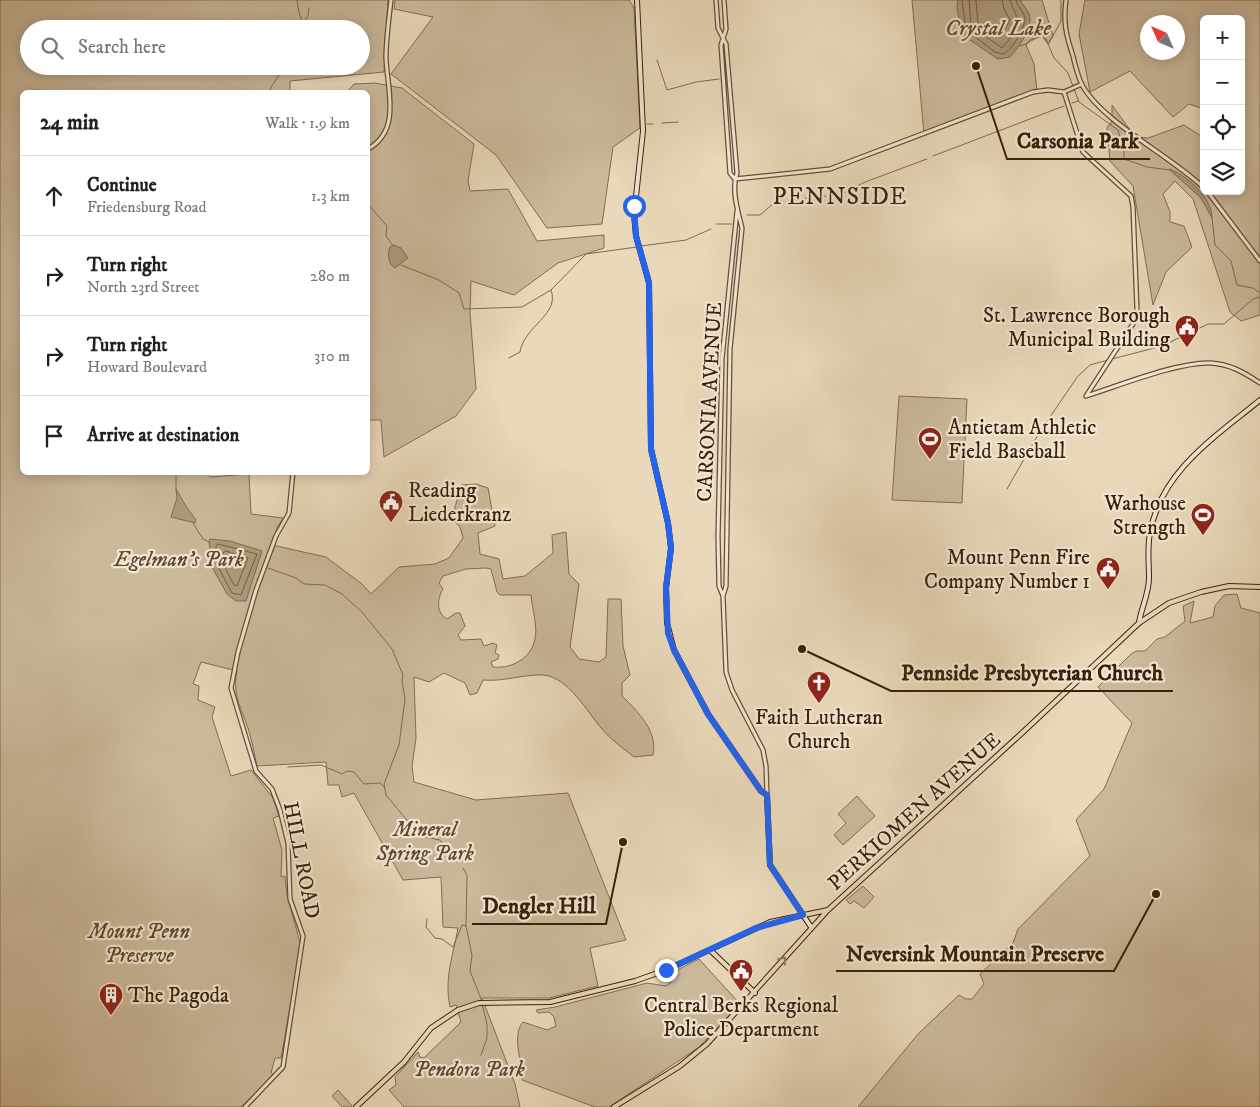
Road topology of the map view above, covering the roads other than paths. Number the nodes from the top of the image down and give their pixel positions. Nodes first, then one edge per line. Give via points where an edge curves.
1 (390, 0) edge
2 (637, 0) edge
3 (716, 0) edge
4 (724, 0) edge
5 (1066, 0) edge
6 (723, 37) junction
7 (1082, 84) junction
8 (1064, 92) junction
9 (370, 147) edge
10 (735, 179) junction
11 (1200, 184) edge
12 (1210, 195) edge
13 (738, 209) junction
14 (1260, 261) edge
15 (1260, 383) edge
16 (1260, 400) edge
17 (293, 475) edge
18 (1260, 587) edge
19 (723, 596) junction
20 (1139, 623) junction
21 (767, 795) junction
22 (828, 910) junction
23 (803, 915) junction
24 (811, 927) junction
25 (710, 950) junction
26 (755, 993) junction
27 (246, 1107) edge
28 (356, 1107) edge
29 (614, 1107) edge

1 - 9 street via 386,55 389,120 383,136
2 - 21 main road via 643,131 634,215 636,236 649,282 651,449 671,548 666,623 674,650 708,714
3 - 6 street, CARSONIA AVENUE via 718,28
4 - 6 street, CARSONIA AVENUE via 726,29
5 - 7 street via 1064,28
6 - 10 street, CARSONIA AVENUE
6 - 10 street, CARSONIA AVENUE via 726,131 730,173
7 - 8 street
7 - 11 street via 1104,111
8 - 10 street via 1033,92 830,169
8 - 15 street via 1082,152 1131,196 1133,207 1137,310 1133,324 1086,396 1199,363 1229,366
10 - 13 street, CARSONIA AVENUE
12 - 14 street
13 - 19 street, CARSONIA AVENUE via 742,228 730,349 726,586
13 - 19 street, CARSONIA AVENUE via 722,359 718,543 719,586
16 - 20 main road via 1186,463 1162,496 1150,532 1149,578
17 - 27 street, HILL ROAD via 289,513 278,531 256,590 238,652 232,688 256,771 272,789 280,810 288,843 290,899 302,936 283,1067
18 - 20 main road, PERKIOMEN AVENUE via 1229,586 1201,592 1169,603
19 - 21 street, CARSONIA AVENUE via 726,672 763,750
20 - 22 main road, PERKIOMEN AVENUE
21 - 23 main road via 770,865
22 - 23 main road
22 - 24 main road, PERKIOMEN AVENUE
23 - 24 main road
23 - 25 main road via 770,922
26 -> 24 main road, PERKIOMEN AVENUE
25 - 26 main road
25 - 28 main road via 640,979 550,1002 490,1003 465,1007 439,1021 404,1062
26 - 29 main road, PERKIOMEN AVENUE via 698,1052

